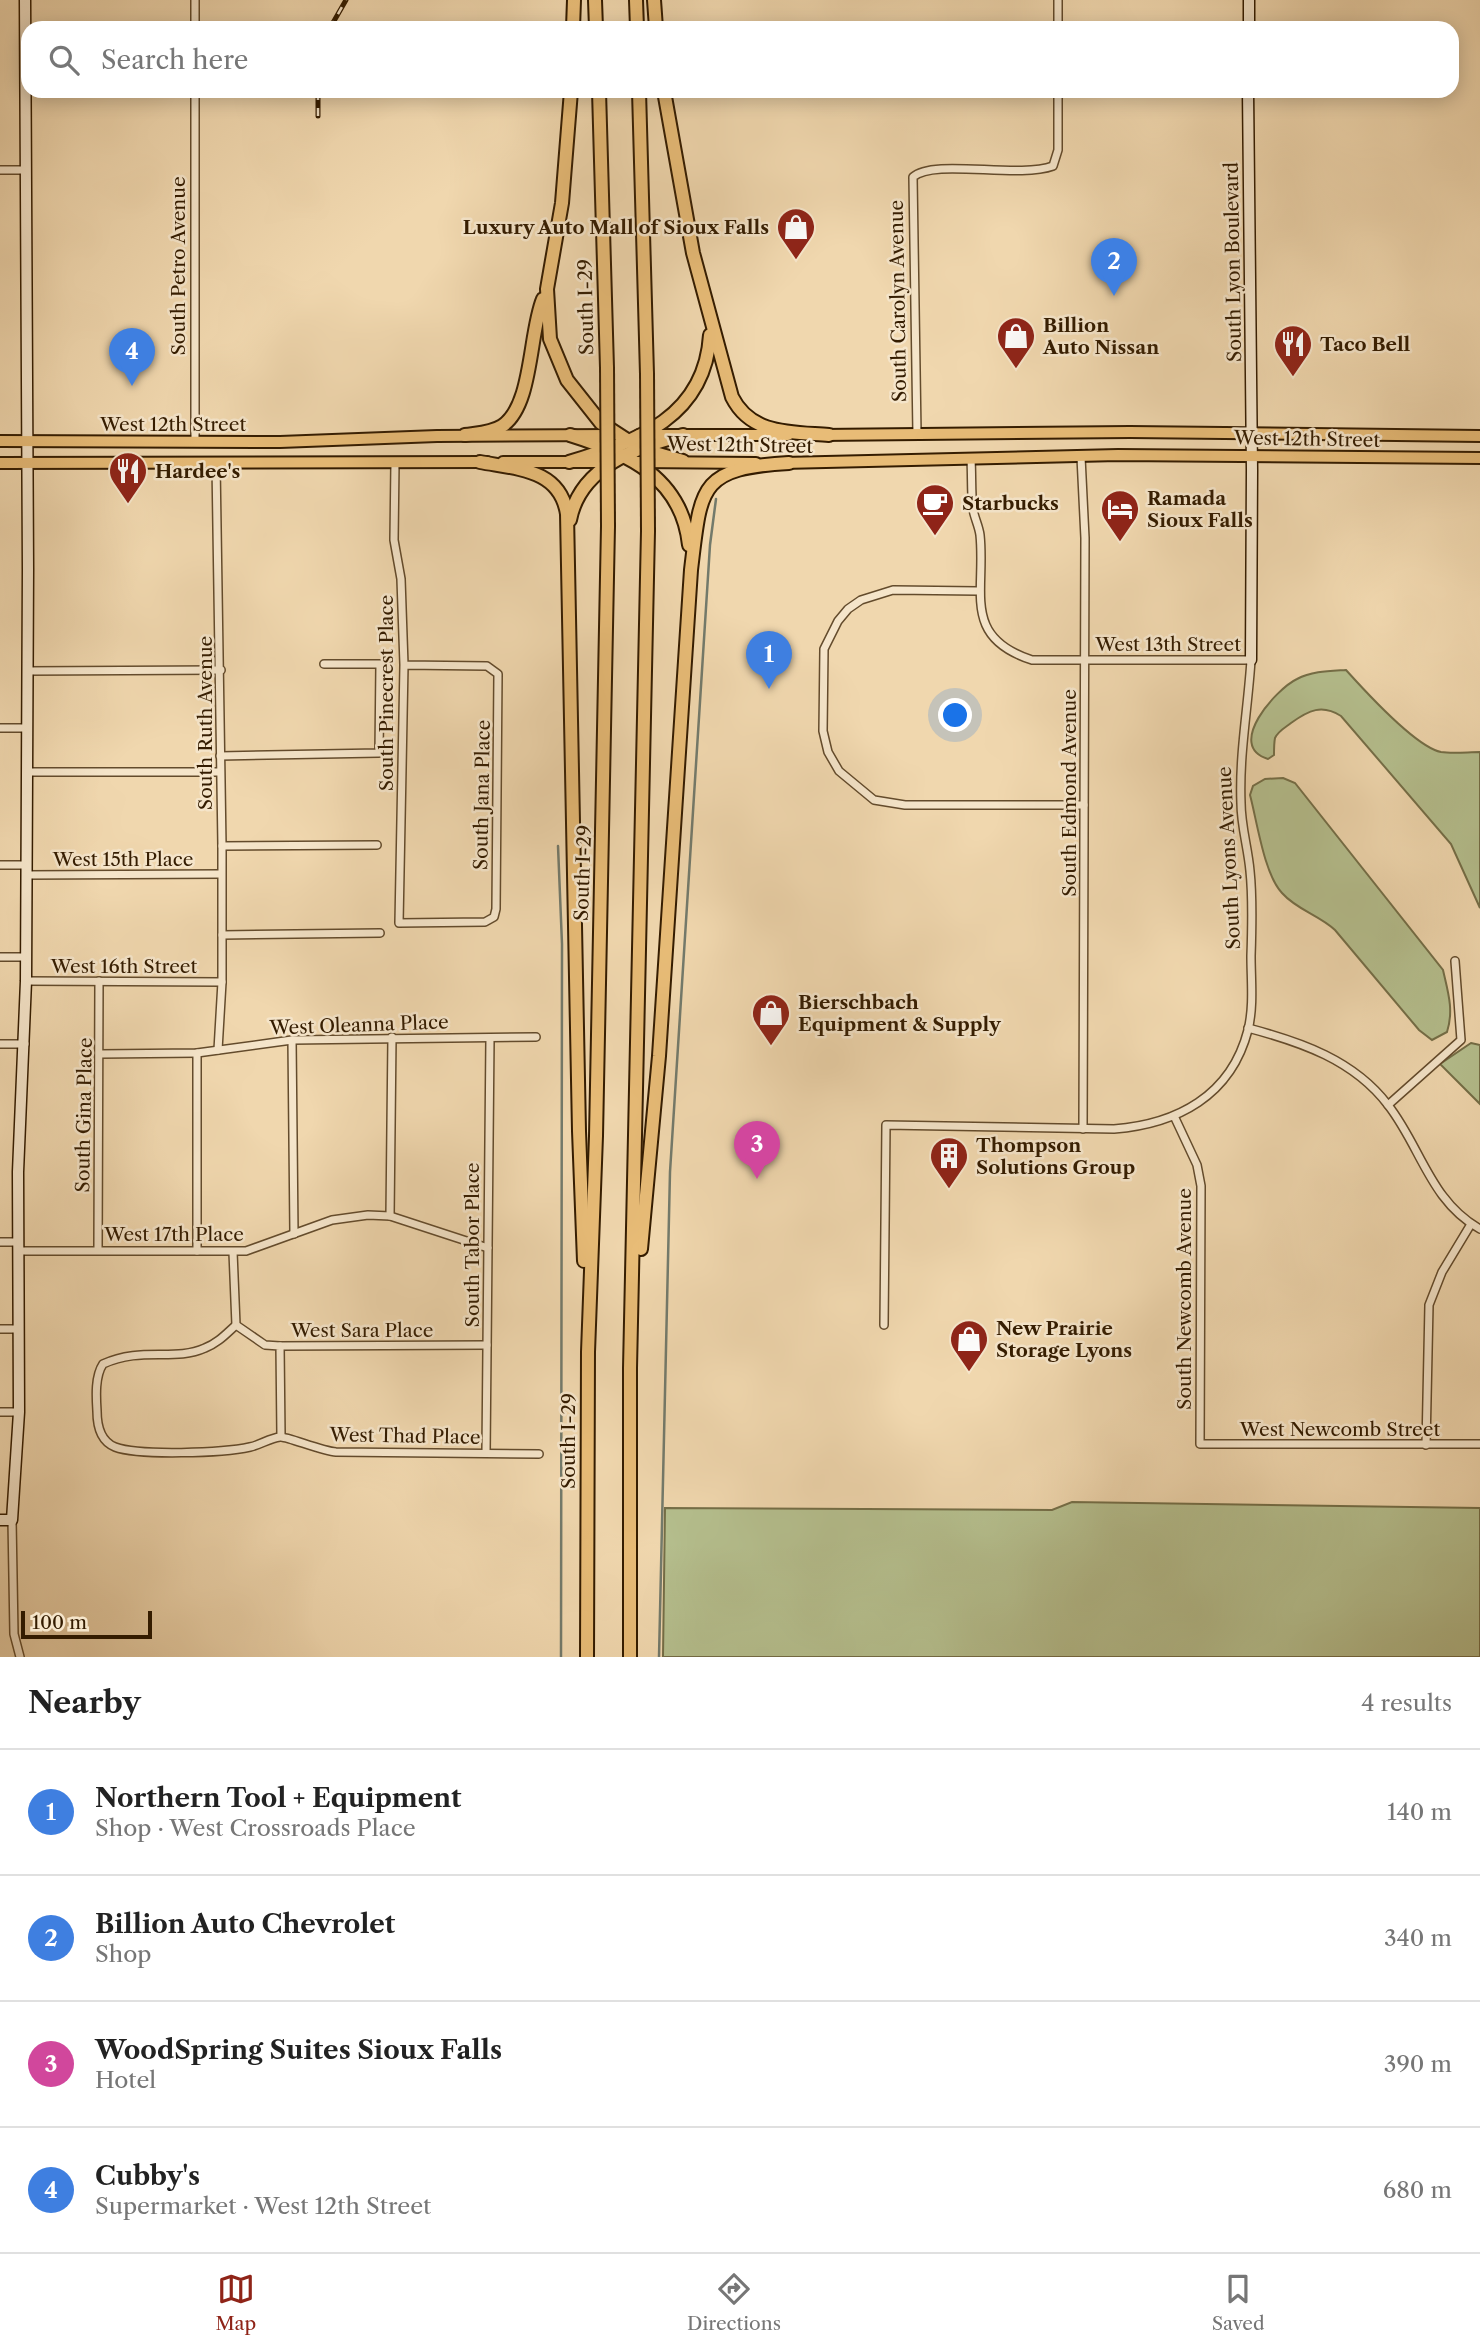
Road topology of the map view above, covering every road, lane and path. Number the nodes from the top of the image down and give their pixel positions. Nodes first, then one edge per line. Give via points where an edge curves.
1 (25, 0) edge
2 (195, 0) edge
3 (574, 0) edge
4 (595, 0) edge
5 (636, 0) edge
6 (654, 0) edge
7 (1058, 0) edge
8 (1249, 0) edge
9 (25, 21) edge
10 (195, 21) edge
11 (573, 21) edge
12 (596, 21) edge
13 (637, 21) edge
14 (656, 21) edge
15 (1058, 21) edge
16 (1248, 21) edge
17 (26, 98) edge
18 (195, 98) edge
19 (570, 98) edge
20 (599, 98) edge
21 (639, 98) edge
22 (665, 98) edge
23 (1058, 98) edge
24 (1248, 98) edge
25 (0, 170) edge
26 (26, 170) junction
27 (547, 289) junction
28 (710, 324) junction
29 (1252, 433) junction
30 (917, 434) junction
31 (466, 435) junction
32 (570, 435) junction
33 (683, 435) junction
34 (829, 435) junction
35 (1480, 436) edge
36 (628, 437) junction
37 (0, 441) edge
38 (27, 441) junction
39 (195, 442) junction
40 (612, 455) junction
41 (636, 456) junction
42 (1252, 456) junction
43 (1081, 457) junction
44 (1480, 458) edge
45 (971, 460) junction
46 (683, 461) joint
47 (480, 462) junction
48 (569, 462) joint
49 (0, 463) edge
50 (27, 463) junction
51 (394, 463) junction
52 (789, 463) junction
53 (216, 464) junction
54 (568, 538) junction
55 (691, 570) junction
56 (978, 591) junction
57 (1085, 660) junction
58 (1251, 660) junction
59 (324, 664) dead end
60 (404, 665) junction
61 (221, 670) junction
62 (27, 671) junction
63 (0, 728) edge
64 (27, 728) junction
65 (220, 756) junction
66 (27, 772) junction
67 (220, 772) junction
68 (1084, 805) junction
69 (377, 845) dead end
70 (222, 846) junction
71 (0, 865) edge
72 (26, 870) junction
73 (221, 874) junction
74 (399, 923) joint
75 (380, 933) dead end
76 (222, 935) junction
77 (0, 957) edge
78 (25, 957) junction
79 (1455, 961) dead end
80 (26, 981) junction
81 (99, 981) junction
82 (222, 982) junction
83 (1248, 1028) junction
84 (392, 1037) junction
85 (536, 1037) dead end
86 (489, 1038) junction
87 (292, 1040) junction
88 (0, 1044) edge
89 (25, 1044) junction
90 (218, 1050) junction
91 (197, 1053) junction
92 (100, 1054) junction
93 (1388, 1105) junction
94 (1175, 1118) junction
95 (1083, 1129) junction
96 (390, 1216) junction
97 (1471, 1224) junction
98 (1480, 1230) edge
99 (294, 1234) junction
100 (0, 1242) edge
101 (19, 1247) junction
102 (488, 1248) junction
103 (98, 1250) junction
104 (197, 1251) junction
105 (233, 1252) junction
106 (236, 1325) junction
107 (884, 1325) dead end
108 (0, 1329) edge
109 (18, 1329) junction
110 (487, 1345) junction
111 (280, 1346) junction
112 (588, 1352) junction
113 (630, 1368) junction
114 (0, 1412) edge
115 (19, 1412) junction
116 (281, 1436) junction
117 (1200, 1444) joint
118 (1480, 1444) edge
119 (1426, 1445) junction
120 (485, 1453) junction
121 (539, 1454) dead end
122 (0, 1520) edge
123 (12, 1520) junction
124 (20, 1657) edge
125 (587, 1657) edge
126 (630, 1657) edge

1 - 9 street
2 - 10 street
3 - 11 highway
4 - 12 highway
5 - 13 highway
6 - 14 highway
7 - 15 street
8 - 16 street
17 - 26 street
18 - 39 street, South Petro Avenue
19 - 27 highway via 564,189
20 - 112 highway, South I-29, bridge via 608,526
21 - 113 highway, bridge via 649,531
22 - 28 highway
23 - 30 street, South Carolyn Avenue via 1058,150 1053,166 1026,172 930,167 914,177
24 - 29 street, South Lyon Boulevard
25 - 26 street
26 - 38 street
27 - 31 highway via 517,409 508,422 494,430
27 - 36 highway via 547,323 559,366 584,405
28 - 34 highway via 732,397 745,416 769,429
28 - 36 highway via 706,364 695,390 671,418
29 - 30 main road, West 12th Street
29 - 35 main road, West 12th Street
29 - 42 street, South Lyon Boulevard
30 - 34 main road, West 12th Street
31 - 32 main road, West 12th Street
31 - 39 main road, West 12th Street
32 - 36 main road, West 12th Street
32 - 40 highway
33 - 34 main road, West 12th Street
33 - 36 main road, West 12th Street
33 - 41 highway
36 - 40 highway
36 - 41 highway
37 - 38 main road, West 12th Street
38 - 39 main road, West 12th Street
38 - 50 street
40 - 41 highway
40 - 48 highway
40 - 54 highway via 581,492
41 - 46 highway
41 - 55 highway via 678,503
42 - 43 main road, West 12th Street
42 - 44 main road, West 12th Street
42 - 58 street, South Lyons Avenue
43 - 45 main road, West 12th Street
43 - 57 street, South Edmond Avenue
45 - 52 main road, West 12th Street
45 - 56 street, West 13th Street via 973,508 980,536
46 - 52 main road, West 12th Street
47 - 48 main road, West 12th Street
47 - 51 main road, West 12th Street
47 - 54 highway via 550,480 565,503
49 - 50 main road, West 12th Street
50 - 53 main road, West 12th Street
50 - 62 street
51 - 53 main road, West 12th Street
51 - 60 street, South Pinecrest Place via 394,540 401,579
52 - 55 highway via 746,468 712,482 701,500
53 - 61 street, South Ruth Avenue
54 - 112 highway via 579,1131
55 - 113 highway via 659,1056
56 - 57 street, West 13th Street via 988,631 1006,649 1032,660
56 - 68 street via 893,590 848,609 824,649 823,731 828,752 839,771 874,800 905,805
57 - 58 street, West 13th Street
57 - 68 street, South Edmond Avenue
58 - 83 street, South Lyons Avenue via 1241,774 1251,871
59 - 65 street via 380,664 379,753
60 - 74 street, South Pinecrest Place
60 - 74 street, South Jana Place via 487,666 498,674 496,909 490,920 477,924
61 - 62 street
61 - 65 street, South Ruth Avenue
62 - 64 street
63 - 64 street
64 - 66 street
65 - 67 street, South Ruth Avenue
66 - 67 street
66 - 72 street
67 - 70 street, South Ruth Avenue
68 - 95 street, South Edmond Avenue
69 - 70 street, West 15th Place
70 - 73 street, South Ruth Avenue
71 - 72 street, West 15th Place
72 - 73 street, West 15th Place
72 - 78 street
73 - 76 street, South Ruth Avenue
75 - 76 street
76 - 82 street, South Ruth Avenue
77 - 78 street
78 - 80 street
79 - 93 street via 1461,1040
80 - 81 street, West 16th Street
80 - 89 street
81 - 82 street, West 16th Street
81 - 92 street, South Gina Place
82 - 90 street, South Ruth Avenue
83 - 93 street via 1297,1041 1327,1055 1357,1075
83 - 94 street, South Lyons Avenue via 1217,1087
84 - 86 street, West Oleanna Place
84 - 87 street, West Oleanna Place
84 - 96 street
85 - 86 street, West Oleanna Place
86 - 102 street, South Tabor Place
87 - 90 street, West Oleanna Place
87 - 99 street
88 - 89 street
89 - 101 street
90 - 91 street, West Oleanna Place
91 - 92 street, West Oleanna Place
91 - 104 street
92 - 103 street, South Gina Place
93 - 97 street via 1432,1184
94 - 95 street, South Lyons Avenue via 1138,1127
94 - 117 street, South Newcomb Avenue via 1197,1165 1201,1186
95 - 107 street, South Lyons Avenue via 886,1125
96 - 99 street, West 17th Place via 353,1216
96 - 102 street, West 17th Place
97 - 98 street
97 - 119 street via 1442,1272 1429,1305
99 - 105 street, West 17th Place
100 - 101 street, West 17th Place
101 - 103 street, West 17th Place
101 - 109 street
102 - 110 street, South Tabor Place
103 - 104 street, West 17th Place
104 - 105 street, West 17th Place
105 - 106 street
106 - 111 street, West Sara Place via 257,1342
106 - 116 street via 198,1351 132,1353 103,1364 98,1375 98,1426 110,1443 129,1449 211,1451 250,1447
108 - 109 street
109 - 115 street
110 - 111 street, West Sara Place
110 - 120 street, South Tabor Place
111 - 116 street
112 - 125 highway, South I-29
113 - 126 highway
114 - 115 street
115 - 123 street
116 - 120 street, West Thad Place via 336,1452
117 - 119 street, West Newcomb Street
118 - 119 street, West Newcomb Street
120 - 121 street, West Thad Place
122 - 123 street
123 - 124 street via 14,1634

